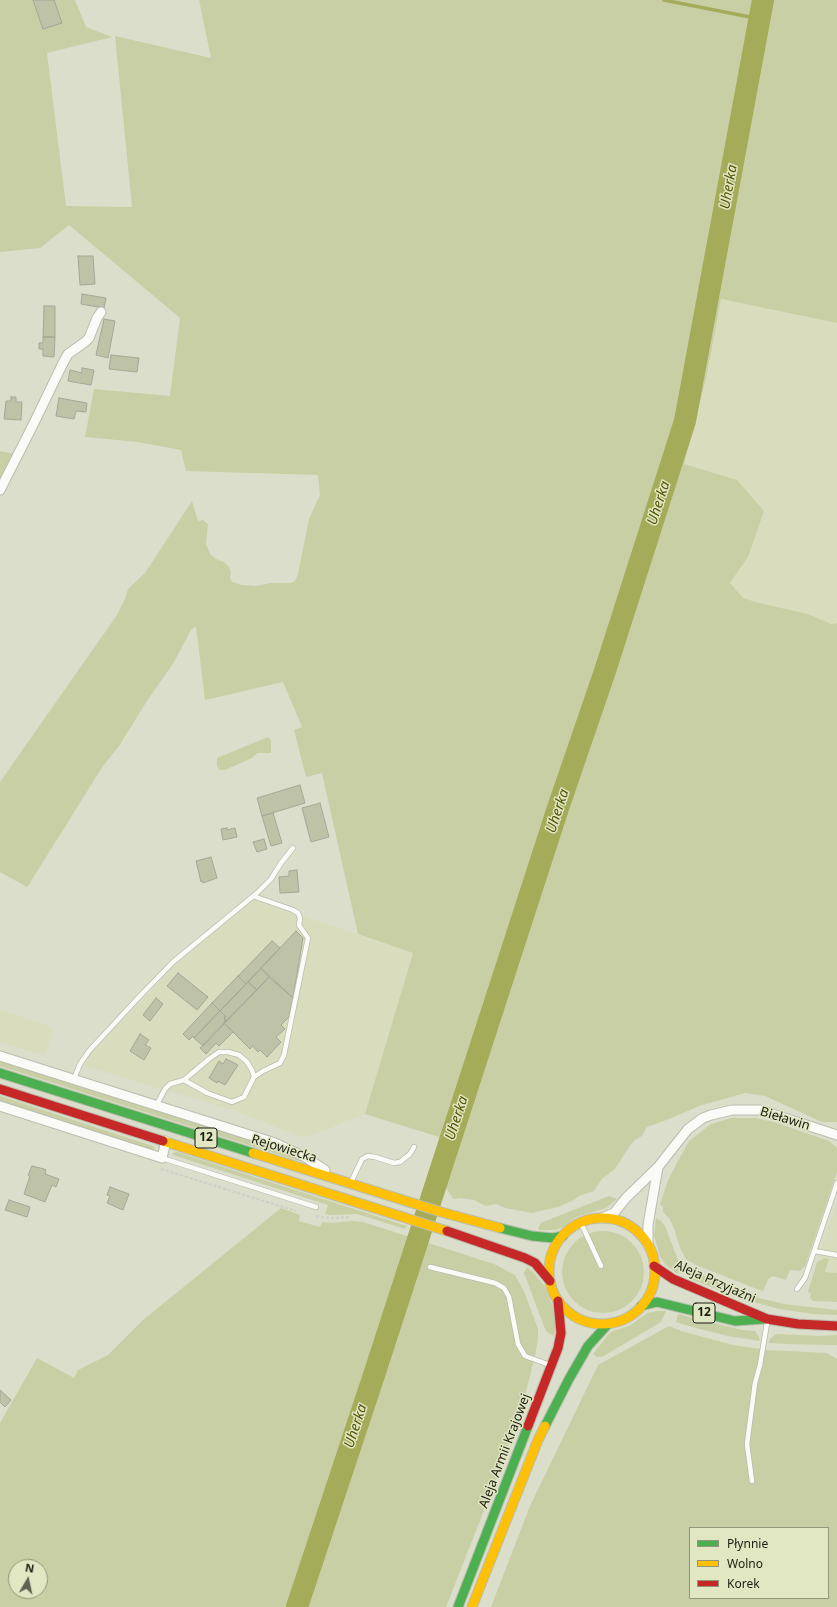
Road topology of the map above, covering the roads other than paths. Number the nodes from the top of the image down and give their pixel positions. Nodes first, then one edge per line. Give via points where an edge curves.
1 (101, 312) dead end
2 (0, 490) edge
3 (293, 848) dead end
4 (253, 896) junction
5 (0, 1056) edge
6 (0, 1073) edge
7 (254, 1077) junction
8 (74, 1079) junction
9 (184, 1080) junction
10 (0, 1089) edge
11 (0, 1106) edge
12 (156, 1106) junction
13 (837, 1135) edge
14 (166, 1141) junction
15 (414, 1147) dead end
16 (162, 1158) junction
17 (658, 1167) junction
18 (337, 1179) junction
19 (837, 1183) edge
20 (351, 1184) junction
21 (316, 1207) dead end
22 (602, 1218) junction
23 (581, 1223) junction
24 (563, 1236) junction
25 (648, 1245) junction
26 (815, 1251) junction
27 (837, 1255) edge
28 (601, 1266) dead end
29 (654, 1266) junction
30 (430, 1267) dead end
31 (550, 1281) junction
32 (797, 1289) dead end
33 (558, 1300) junction
34 (641, 1306) junction
35 (768, 1319) junction
36 (608, 1324) junction
37 (837, 1326) edge
38 (551, 1365) junction
39 (752, 1481) dead end
40 (458, 1607) edge
41 (472, 1607) edge

1 - 2 street via 89,338 68,354
3 - 4 lane via 271,879
4 - 7 lane via 298,913 299,924 308,938 284,1055 280,1063
4 - 8 lane via 163,972 89,1051
5 - 8 street
6 - 18 main road, Rejowiecka / 12
7 - 9 lane via 244,1097 232,1102
7 - 9 lane via 247,1062 238,1055 219,1052
8 - 12 street
9 - 12 lane via 170,1084
10 - 14 main road, 12
11 - 16 street
12 - 18 street via 275,1143 305,1157
13 - 17 street, Bieławin via 760,1110 732,1110 711,1115 695,1124 683,1134
14 - 16 street
14 - 31 main road, 12 via 488,1244 535,1263
15 - 20 lane via 400,1162 394,1163 368,1156 362,1159
16 - 21 lane
17 - 22 street, Bieławin via 614,1213
17 - 25 street, Bieławin via 648,1225
18 - 20 main road, Rejowiecka / 12
19 - 26 lane
20 - 24 main road, Rejowiecka / 12 via 441,1212 532,1236
22 - 23 main road, 12
22 - 25 main road, 12 via 624,1223
23 - 24 main road, 12
23 - 28 lane
24 - 31 main road, 12 via 552,1252
25 - 29 main road, 12
26 - 27 lane
26 - 32 lane via 805,1278
29 - 34 main road, 12 via 652,1287
29 - 35 main road, Aleja Przyjaźni / 12 via 673,1279
30 - 38 lane via 495,1283 504,1288 509,1297 518,1344 525,1356
31 - 33 main road, 12
33 - 36 main road, 12 via 574,1316 597,1324
33 - 38 main road, Aleja Armii Krajowej via 561,1334
34 - 35 main road, Aleja Przyjaźni / 12 via 650,1303 667,1304 735,1321
34 - 36 main road, 12 via 626,1318
35 - 37 main road, Aleja Przyjaźni / 12
35 - 39 lane via 755,1383 747,1444
36 - 41 main road, Aleja Armii Krajowej via 588,1346 538,1440
38 - 40 main road, Aleja Armii Krajowej

